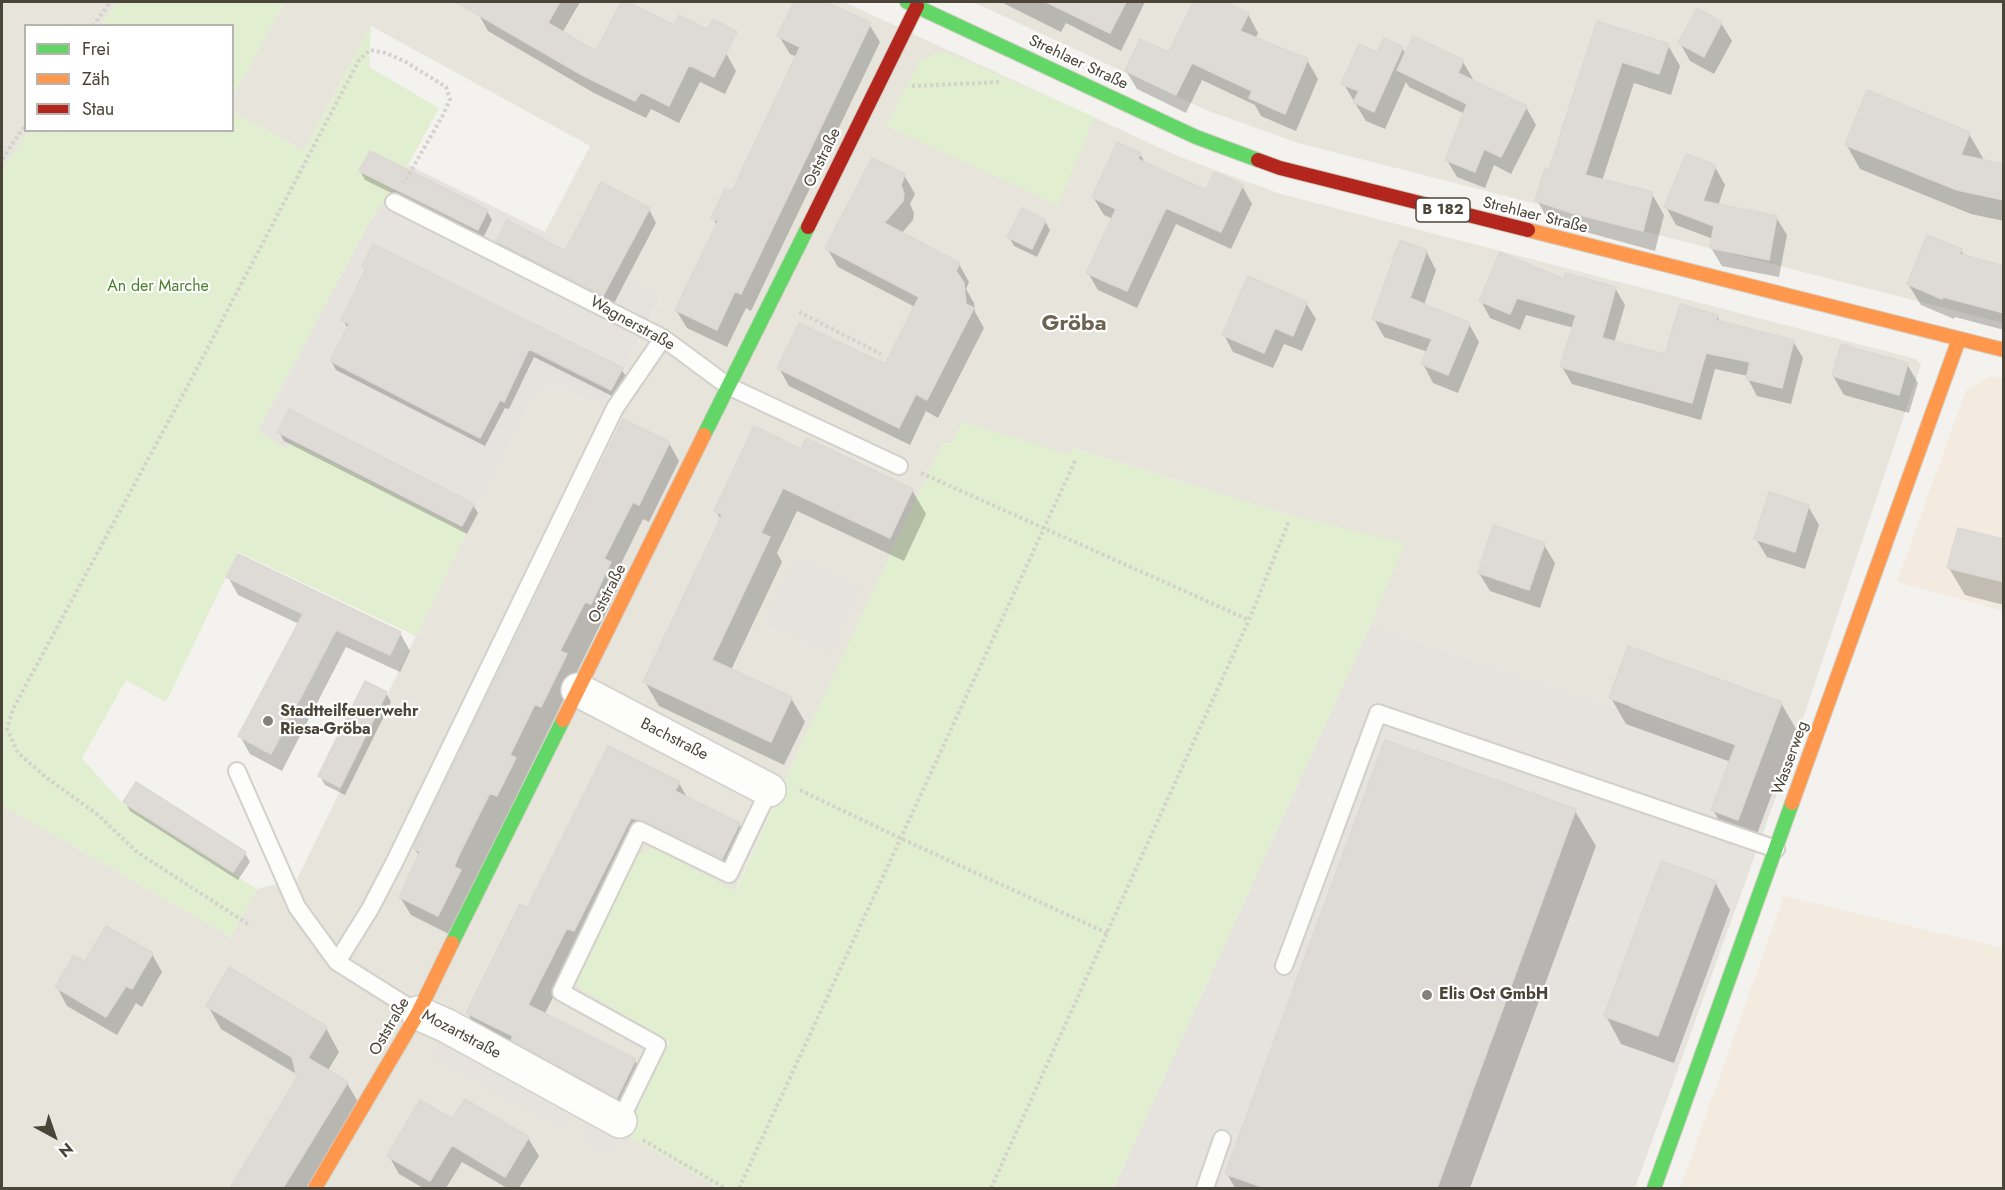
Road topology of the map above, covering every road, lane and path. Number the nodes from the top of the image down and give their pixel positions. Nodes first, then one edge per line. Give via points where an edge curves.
1 (110, 2) edge
2 (912, 4) edge
3 (94, 24) edge
4 (1018, 54) junction
5 (877, 87) junction
6 (24, 127) edge
7 (2, 159) edge
8 (394, 202) joint
9 (772, 299) junction
10 (663, 338) junction
11 (1959, 339) junction
12 (2004, 350) edge
13 (881, 354) dead end
14 (728, 386) junction
15 (1077, 459) dead end
16 (899, 466) joint
17 (1289, 521) dead end
18 (1044, 529) junction
19 (1249, 620) junction
20 (578, 690) junction
21 (237, 771) dead end
22 (769, 790) junction
23 (902, 839) junction
24 (1776, 849) junction
25 (248, 924) dead end
26 (1107, 933) junction
27 (337, 962) junction
28 (1284, 966) dead end
29 (418, 1012) junction
30 (620, 1121) junction
31 (1222, 1139) dead end
32 (315, 1188) edge
33 (725, 1188) edge
34 (739, 1188) edge
35 (991, 1188) edge
36 (1205, 1188) edge
37 (1654, 1188) edge

1 - 3 path
2 - 4 street, Strehlaer Straße / B 182
2 - 5 street, Oststraße
4 - 5 path via 1001,82
4 - 11 street, Strehlaer Straße / B 182 via 1196,137 1281,168
5 - 9 street, Oststraße
6 - 7 path
8 - 10 lane, Wagnerstraße
8 - 25 path via 450,99 446,87 406,62 370,50 359,60 9,719 7,729 18,753 48,779 97,814 137,852
9 - 13 path
9 - 14 street, Oststraße
10 - 14 lane, Wagnerstraße
10 - 27 lane via 615,408 394,863
11 - 12 street, Strehlaer Straße / B 182
11 - 24 street, Wasserweg
14 - 16 lane, Wagnerstraße
14 - 20 street, Oststraße
15 - 18 path
16 - 18 path
17 - 19 path
18 - 19 path
18 - 23 path
19 - 26 path
20 - 22 street, Bachstraße
20 - 29 street, Oststraße
21 - 27 lane, Mozartstraße via 297,907
22 - 23 path via 784,782
22 - 30 lane via 729,874 639,830 561,992 657,1044
23 - 26 path
23 - 34 path
24 - 28 lane via 1378,713
24 - 37 street, Wasserweg
26 - 35 path
27 - 29 lane, Mozartstraße
29 - 30 street, Mozartstraße
29 - 32 street, Oststraße
30 - 33 path via 628,1130
31 - 36 lane

